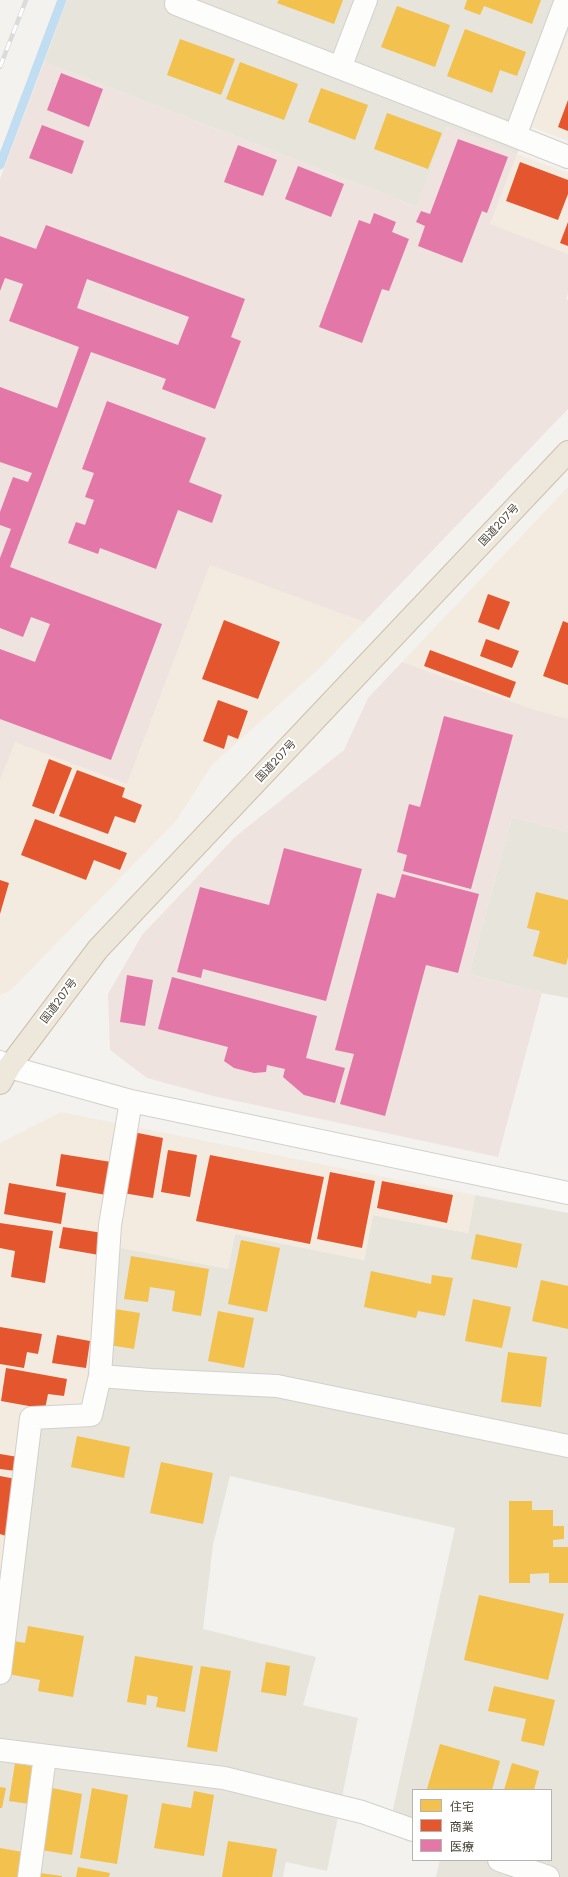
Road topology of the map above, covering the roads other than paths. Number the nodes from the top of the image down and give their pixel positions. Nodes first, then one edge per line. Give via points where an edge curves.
1 (177, 0) edge
2 (366, 0) edge
3 (566, 0) edge
4 (340, 68) junction
5 (515, 136) junction
6 (568, 157) edge
7 (568, 452) edge
8 (3, 1070) edge
9 (131, 1101) junction
10 (568, 1193) edge
11 (100, 1376) junction
12 (568, 1446) edge
13 (0, 1673) edge
14 (0, 1750) edge
15 (45, 1756) junction
16 (412, 1830) edge
17 (502, 1861) edge
18 (29, 1877) edge
19 (548, 1877) edge

1 - 4 street via 176,4
2 - 4 street
3 - 5 street
4 - 5 street
5 - 6 street
7 - 8 highway, 国道207号 via 98,949
8 - 9 street
9 - 10 street
9 - 11 street via 110,1226
11 - 12 street via 277,1386
11 - 13 street via 91,1415 31,1418
14 - 15 street
15 - 16 street via 224,1778 362,1812
15 - 18 street
17 - 19 street

